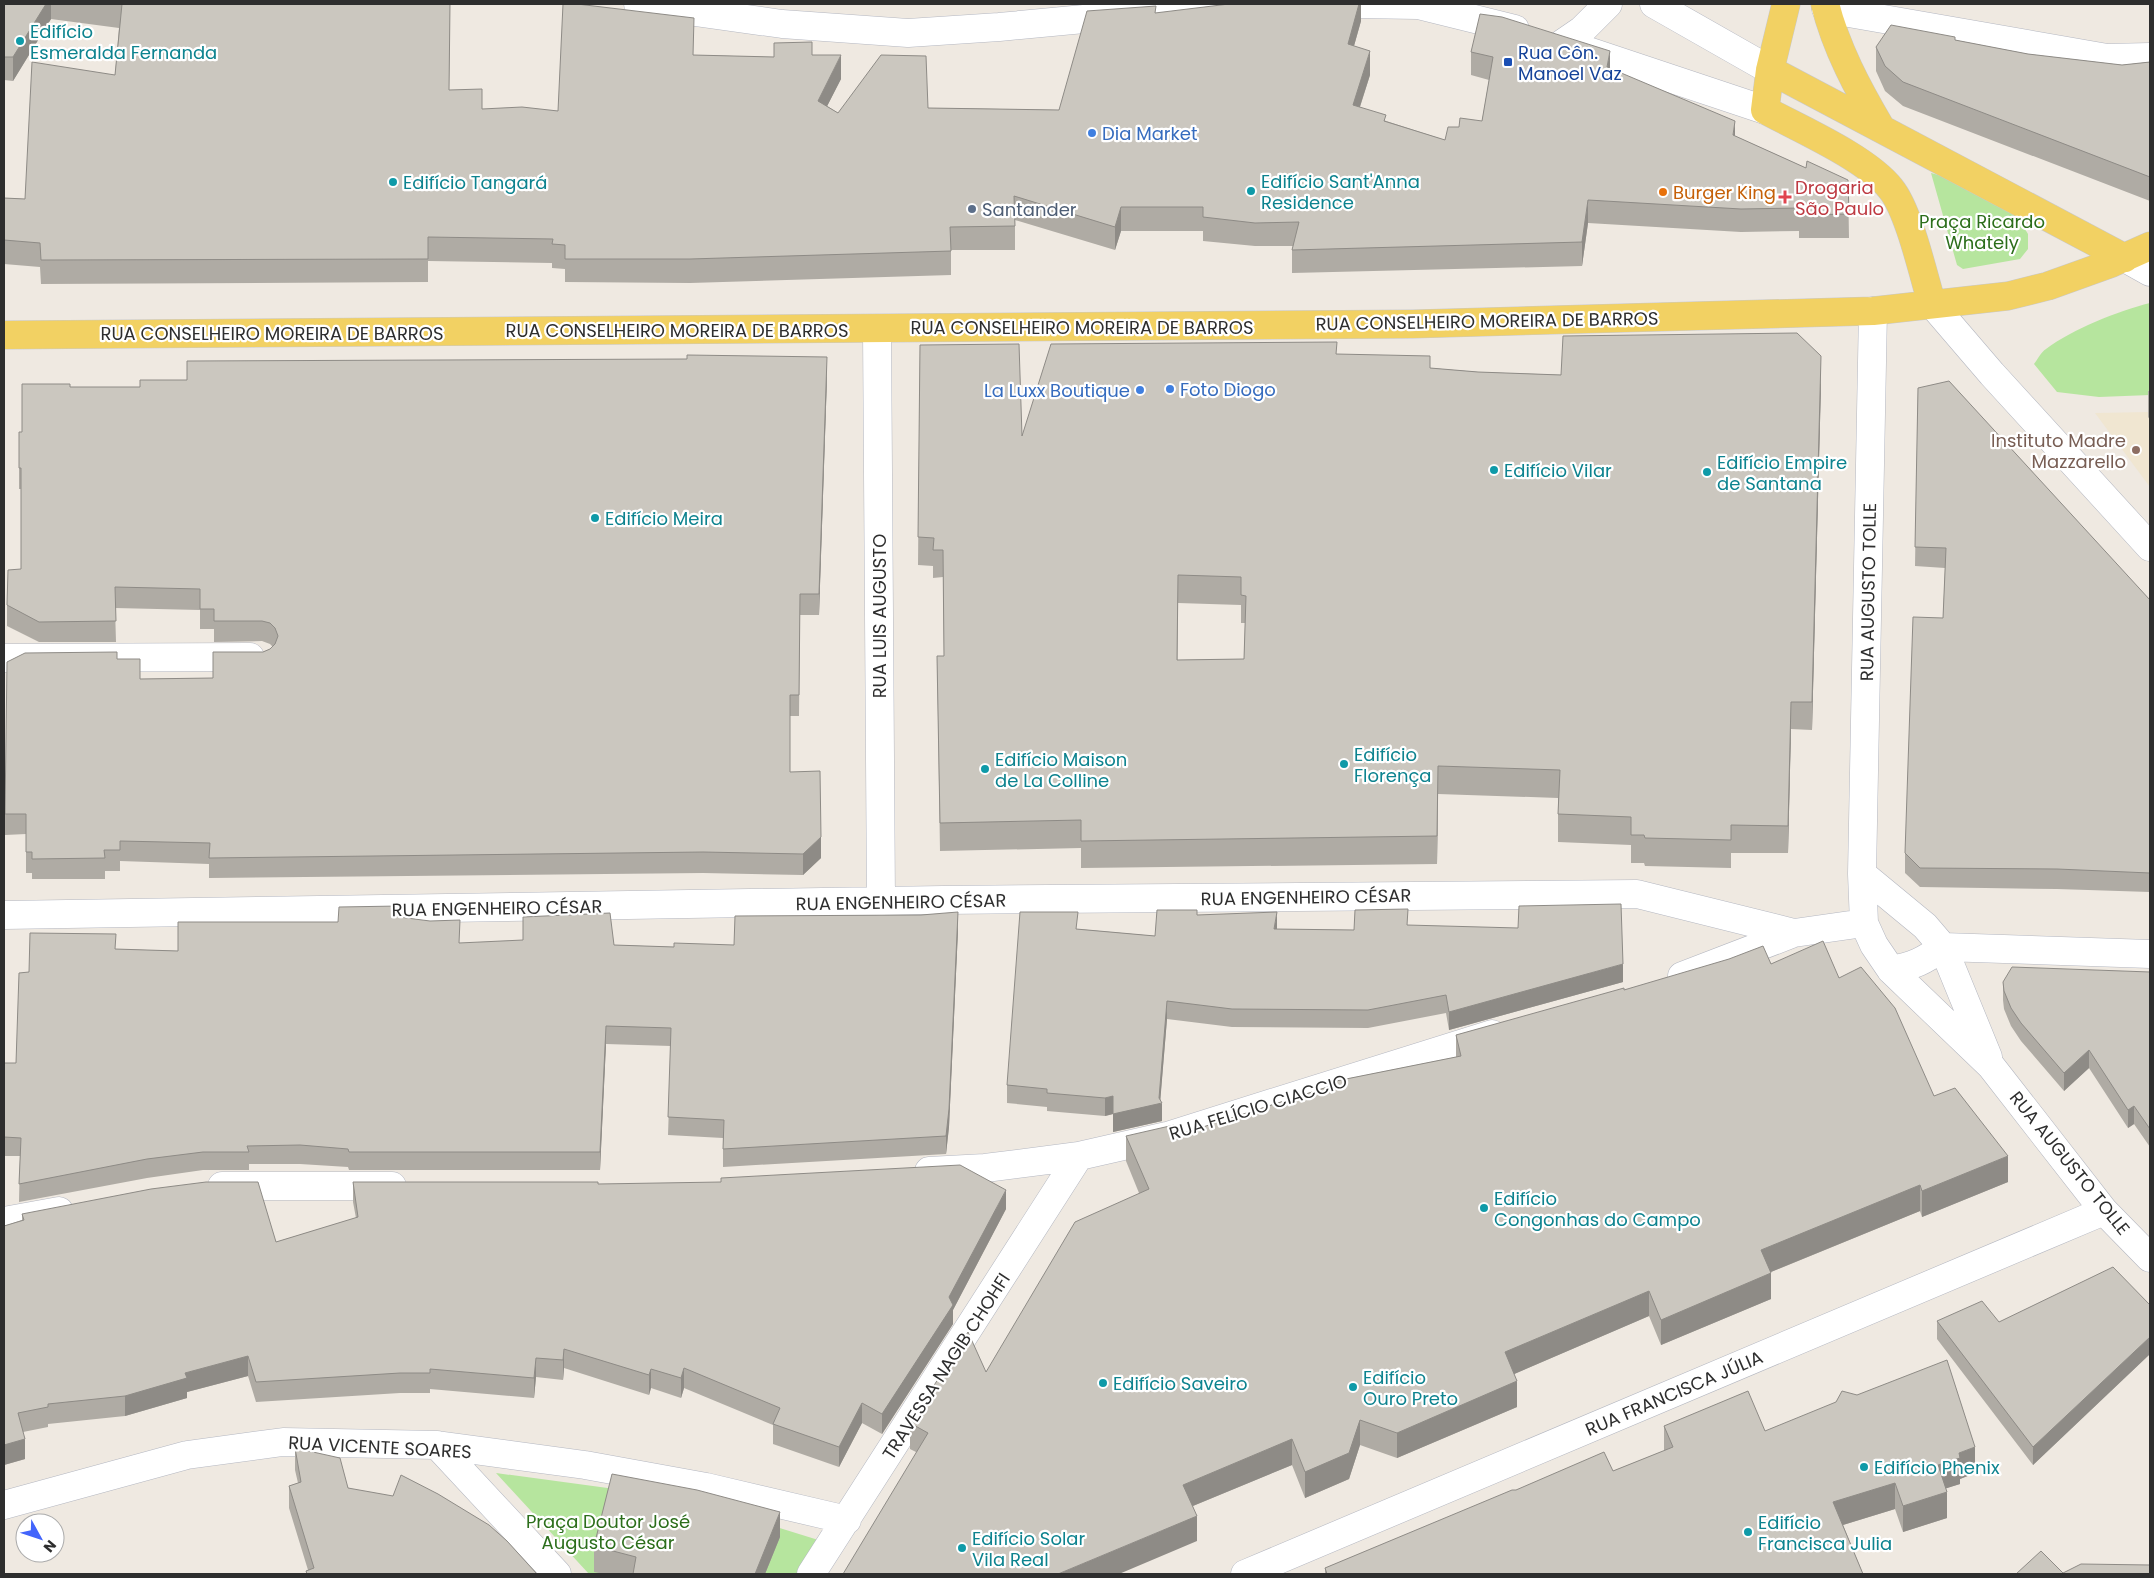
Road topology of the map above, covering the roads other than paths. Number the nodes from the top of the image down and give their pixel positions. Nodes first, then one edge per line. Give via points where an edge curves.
1 (638, 4) edge
2 (1357, 4) edge
3 (1608, 4) edge
4 (1654, 4) edge
5 (1786, 4) edge
6 (1234, 5) edge
7 (1826, 6) edge
8 (1563, 43) junction
9 (2150, 57) edge
10 (1770, 70) junction
11 (1765, 110) junction
12 (1881, 128) junction
13 (2150, 246) edge
14 (2125, 258) junction
15 (2150, 272) edge
16 (1932, 304) junction
17 (1873, 311) junction
18 (877, 329) junction
19 (4, 335) edge
20 (2150, 547) edge
21 (262, 657) edge
22 (4, 658) edge
23 (1862, 874) junction
24 (881, 902) junction
25 (4, 915) edge
26 (1864, 923) junction
27 (1794, 933) junction
28 (1943, 947) junction
29 (2150, 954) edge
30 (1891, 970) junction
31 (1657, 986) edge
32 (1520, 1026) edge
33 (1991, 1066) junction
34 (1080, 1156) junction
35 (905, 1173) edge
36 (419, 1186) edge
37 (196, 1187) edge
38 (81, 1206) edge
39 (2104, 1211) junction
40 (4, 1222) edge
41 (2150, 1258) edge
42 (437, 1446) junction
43 (4, 1505) edge
44 (847, 1520) junction
45 (557, 1574) edge
46 (811, 1574) edge
47 (1245, 1574) edge

1 - 6 street via 782,24 908,33
2 - 8 street via 1418,5 1489,21
3 - 8 street via 1582,30
4 - 10 street
5 - 10 main road
7 - 9 street via 2107,58
7 - 12 main road via 1858,88
8 - 11 street
10 - 11 main road
10 - 12 main road
11 - 16 main road via 1878,174 1892,190 1905,216
12 - 14 main road
13 - 14 main road, RUA CONSELHEIRO MOREIRA DE BARROS
14 - 15 street
14 - 16 main road, RUA CONSELHEIRO MOREIRA DE BARROS via 2048,286 2008,296
16 - 17 main road, RUA CONSELHEIRO MOREIRA DE BARROS
16 - 20 street
17 - 18 main road, RUA CONSELHEIRO MOREIRA DE BARROS via 1413,324
17 - 23 street, RUA AUGUSTO TOLLE
18 - 19 main road, RUA CONSELHEIRO MOREIRA DE BARROS
18 - 24 street, RUA LUIS AUGUSTO
21 - 22 street
23 - 26 street, RUA AUGUSTO TOLLE
23 - 28 street, RUA AUGUSTO TOLLE via 1924,926
24 - 25 street, RUA ENGENHEIRO CÉSAR
24 - 27 street, RUA ENGENHEIRO CÉSAR via 1637,894
26 - 27 street
26 - 30 street, RUA AUGUSTO TOLLE
27 - 31 street
28 - 29 street
28 - 30 street via 1913,966
28 - 33 street, RUA AUGUSTO TOLLE
30 - 33 street, RUA AUGUSTO TOLLE
32 - 34 street, RUA FELÍCIO CIACCIO via 1167,1136
33 - 39 street, RUA AUGUSTO TOLLE
34 - 35 street, RUA FELÍCIO CIACCIO via 985,1168
34 - 44 street, TRAVESSA NAGIB CHOHFI
36 - 37 street
38 - 40 street
39 - 41 street, RUA AUGUSTO TOLLE
39 - 47 street, RUA FRANCISCA JÚLIA
42 - 43 street, RUA VICENTE SOARES via 282,1442 187,1455
42 - 44 street, RUA VICENTE SOARES via 604,1469
42 - 45 street
44 - 46 street, TRAVESSA NAGIB CHOHFI

